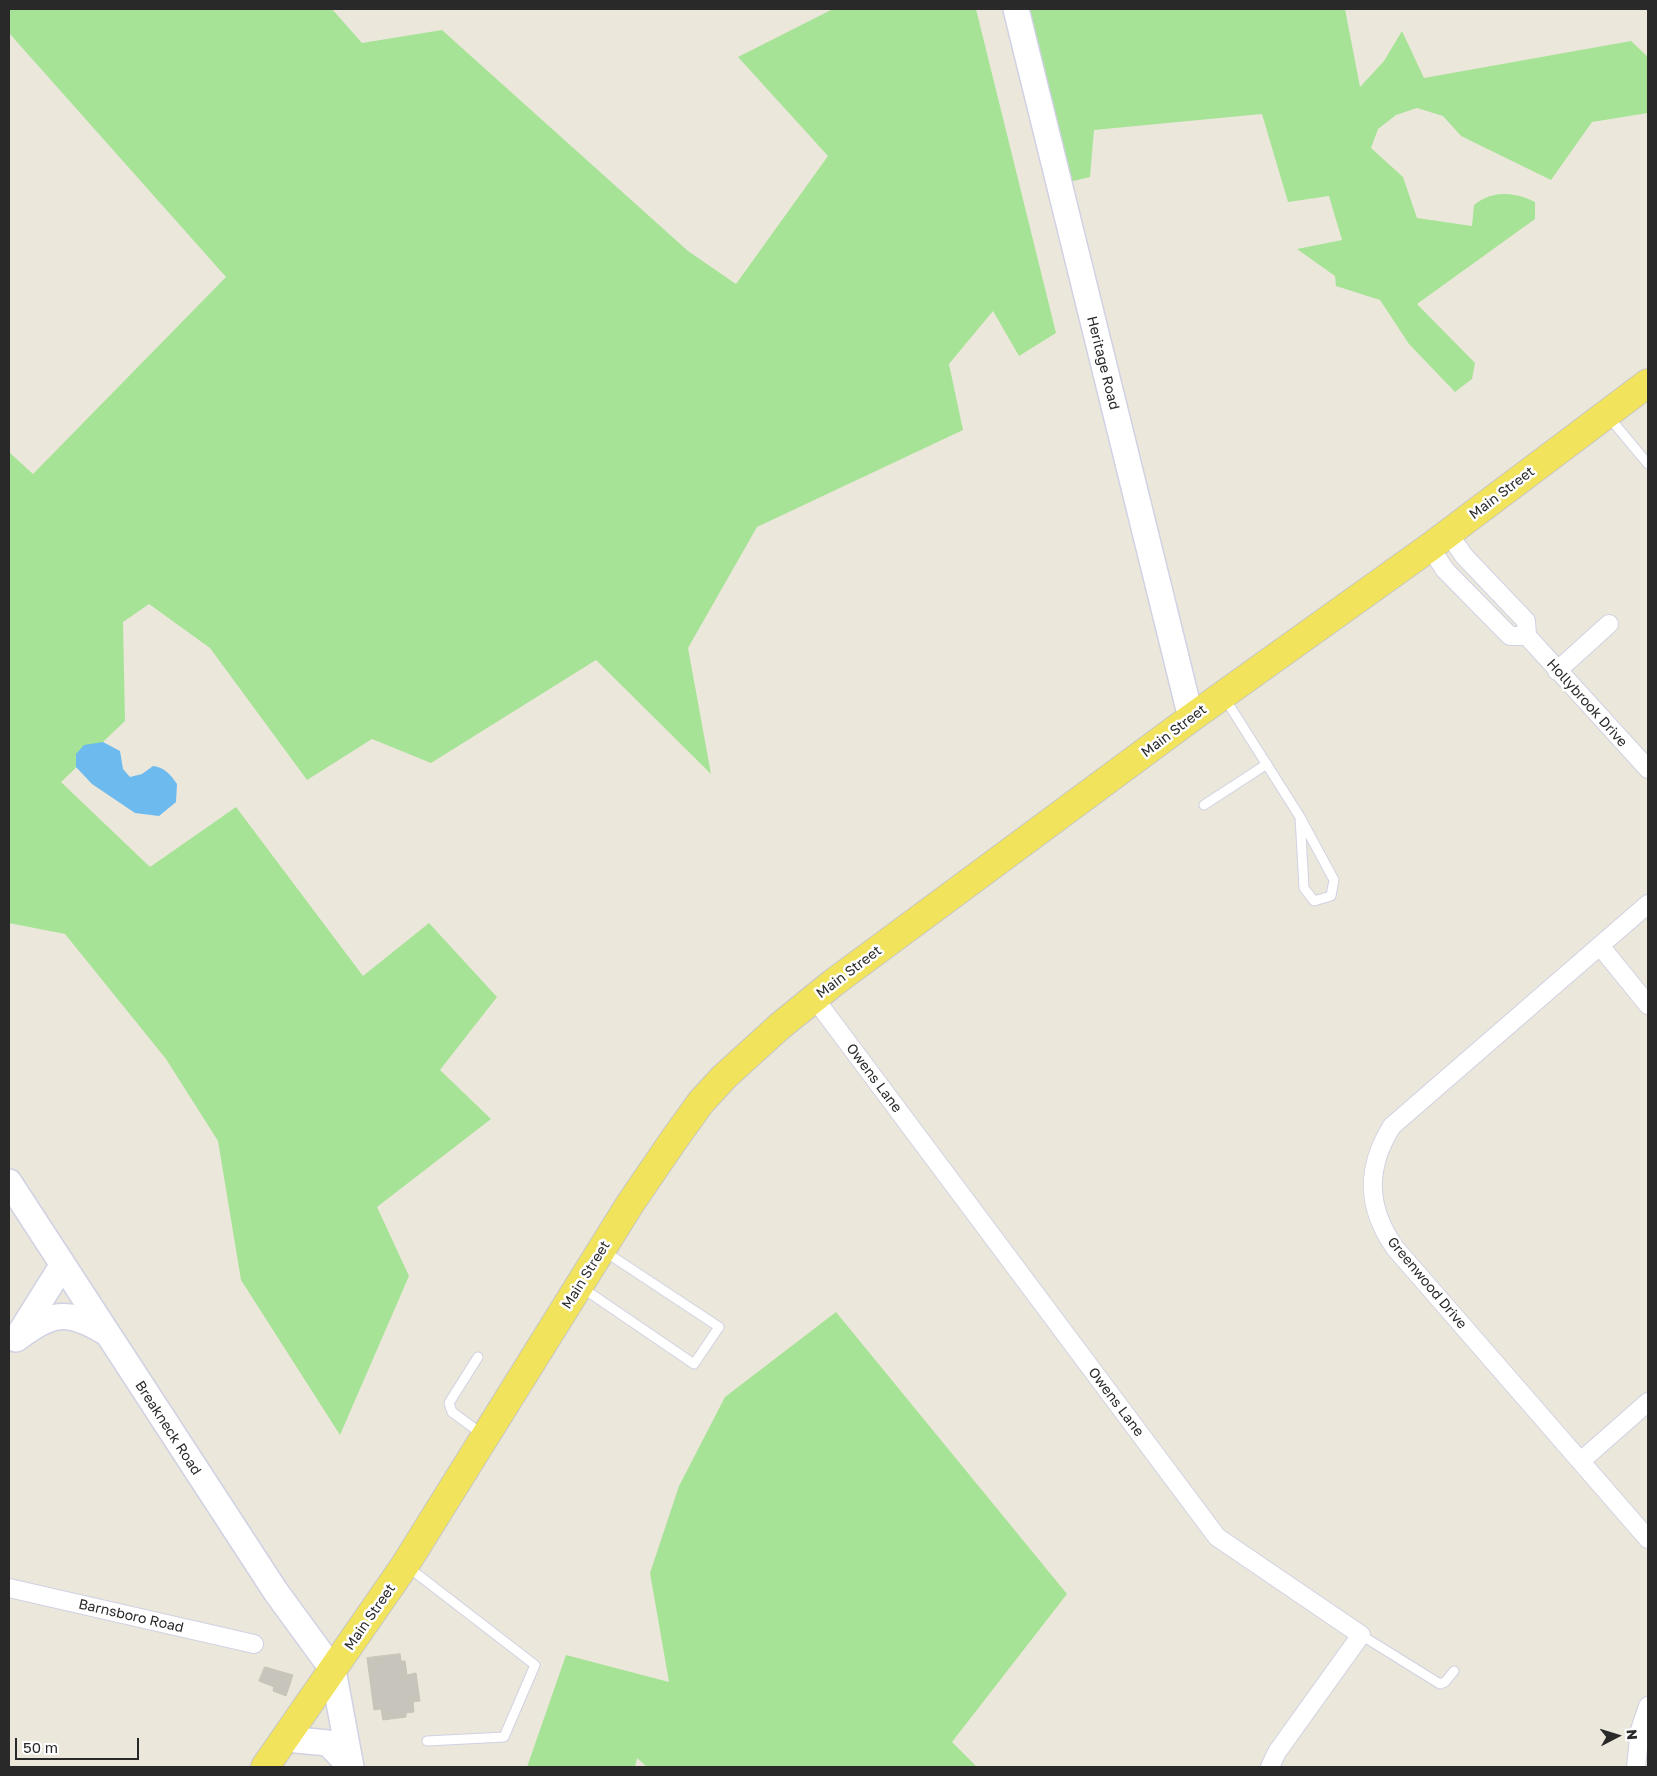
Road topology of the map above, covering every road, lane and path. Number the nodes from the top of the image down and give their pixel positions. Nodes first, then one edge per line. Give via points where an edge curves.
1 (1016, 9) edge
2 (1648, 383) edge
3 (1606, 414) junction
4 (1648, 464) edge
5 (1439, 540) junction
6 (1609, 624) dead end
7 (1527, 636) junction
8 (1557, 671) junction
9 (1223, 695) junction
10 (1191, 718) junction
11 (1267, 764) junction
12 (1648, 769) edge
13 (1204, 805) dead end
14 (1300, 817) junction
15 (1648, 904) edge
16 (1601, 947) junction
17 (815, 998) junction
18 (1648, 1005) edge
19 (9, 1182) edge
20 (602, 1250) junction
21 (62, 1266) junction
22 (579, 1286) junction
23 (107, 1334) junction
24 (12, 1345) edge
25 (478, 1356) dead end
26 (1648, 1402) edge
27 (485, 1437) junction
28 (1581, 1461) junction
29 (1648, 1539) edge
30 (405, 1565) junction
31 (9, 1588) edge
32 (1361, 1636) junction
33 (254, 1644) dead end
34 (333, 1670) junction
35 (1454, 1671) dead end
36 (1648, 1706) edge
37 (286, 1738) junction
38 (427, 1742) dead end
39 (265, 1767) edge
40 (351, 1767) edge
41 (1270, 1767) edge
42 (1636, 1767) edge

1 - 10 main road, Heritage Road
2 - 3 main road, Main Street
3 - 4 lane
3 - 5 main road, Main Street
5 - 7 street, Hollybrook Drive via 1464,556 1526,620
5 - 7 street via 1445,570 1510,636
5 - 9 main road, Main Street
6 - 8 street
7 - 8 street, Hollybrook Drive
8 - 12 street, Hollybrook Drive
9 - 10 main road, Main Street
9 - 11 lane
10 - 17 main road, Main Street
11 - 13 lane
11 - 14 lane
14 - 14 lane via 1334,880 1331,896 1314,901 1304,888
15 - 16 street, Greenwood Drive
16 - 18 street
16 - 28 street, Greenwood Drive via 1396,1122 1380,1147 1372,1195 1382,1228 1395,1248
17 - 20 main road, Main Street via 747,1056 701,1102 651,1171
17 - 32 street, Owens Lane via 1217,1537
19 - 21 main road, Breakneck Road
20 - 22 main road, Main Street
20 - 22 lane via 719,1327 694,1364
21 - 23 main road, Breakneck Road
21 - 24 main road
22 - 27 main road, Main Street
23 - 24 main road via 86,1321 69,1316 52,1317 36,1325
23 - 34 main road, Breakneck Road via 276,1592
25 - 27 lane via 449,1403 452,1412
26 - 28 street
27 - 30 main road, Main Street
28 - 29 street, Greenwood Drive
30 - 34 main road, Main Street
30 - 38 lane via 535,1665 504,1737
31 - 33 street, Barnsboro Road
32 - 35 lane via 1440,1684
32 - 41 street via 1277,1752
34 - 37 main road, Main Street
34 - 40 main road
36 - 42 street via 1640,1730
37 - 39 main road, Main Street
37 - 40 main road via 328,1743

